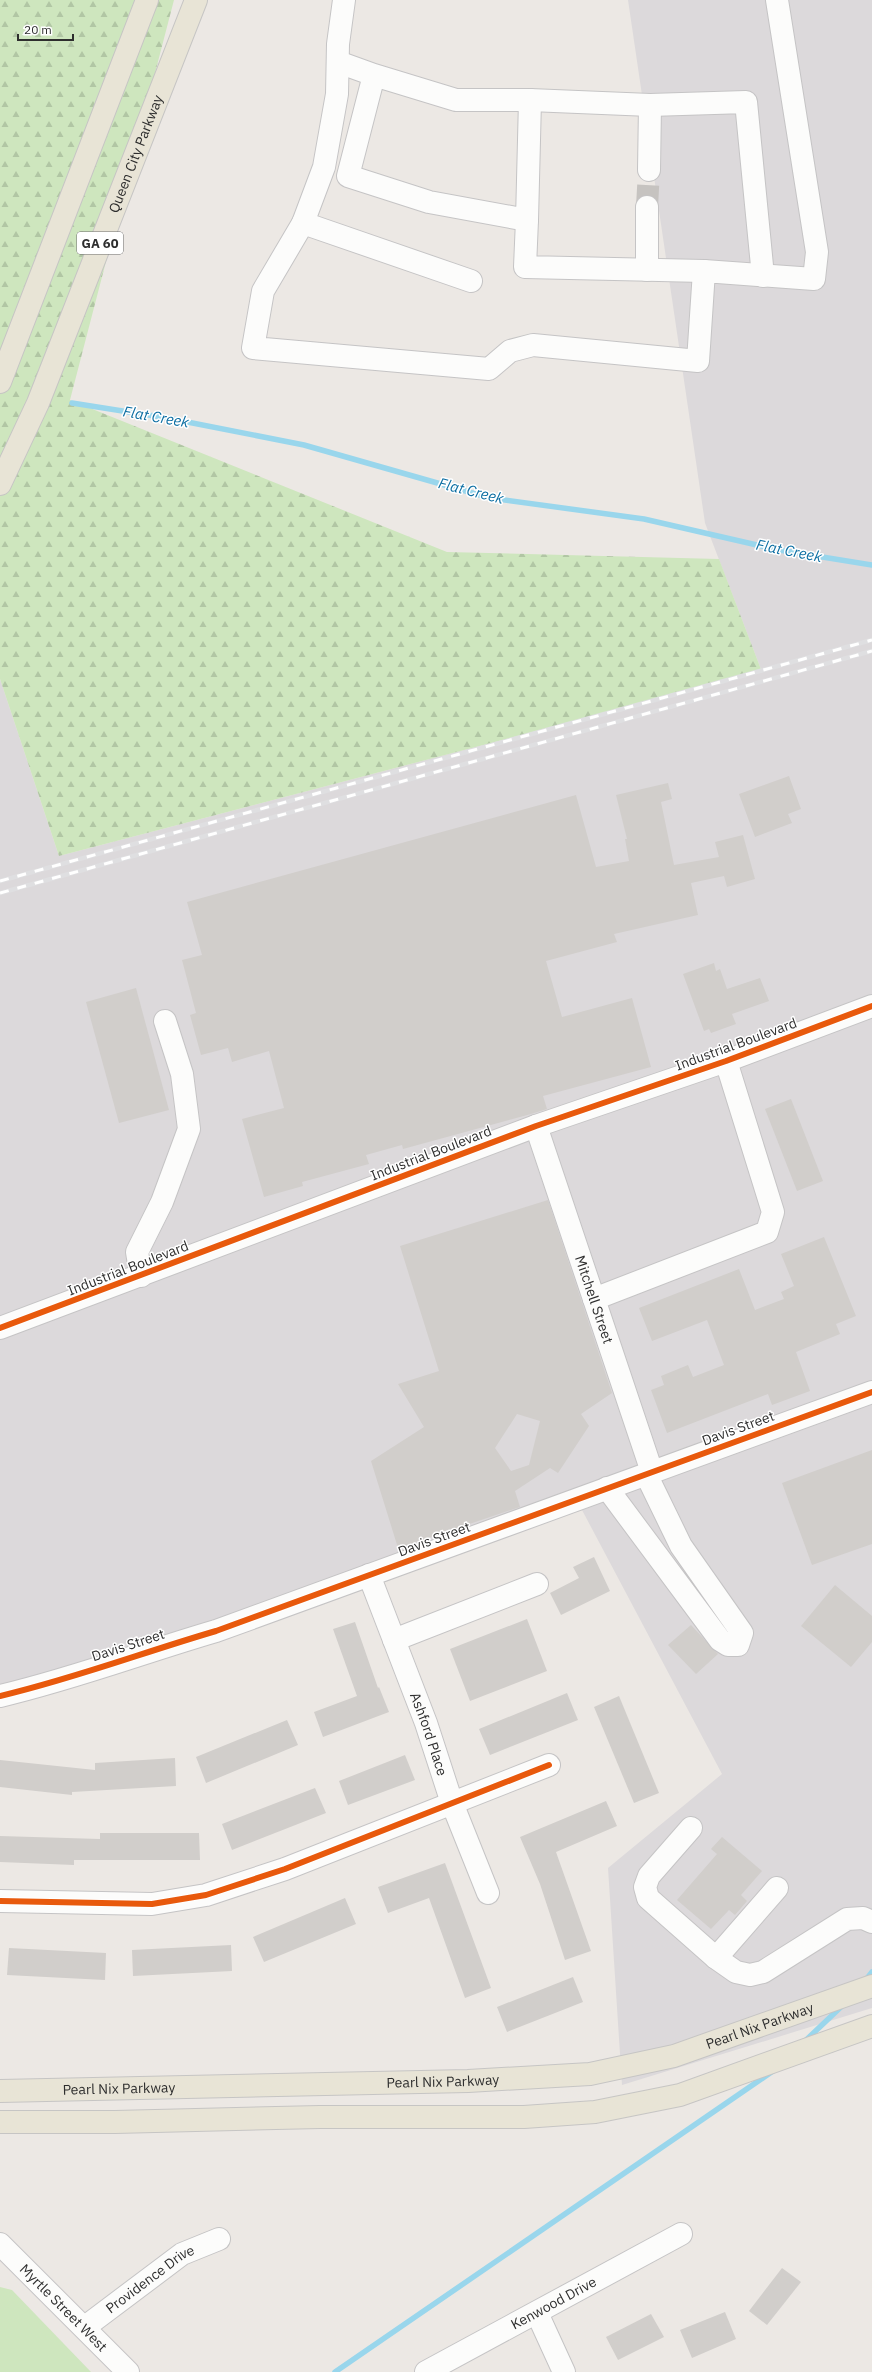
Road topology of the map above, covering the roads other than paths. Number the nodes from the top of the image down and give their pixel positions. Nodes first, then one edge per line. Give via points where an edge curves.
1 (147, 0) edge
2 (196, 0) edge
3 (344, 0) edge
4 (777, 0) edge
5 (338, 62) junction
6 (374, 76) junction
7 (530, 100) junction
8 (650, 105) junction
9 (649, 170) tunnel mouth
10 (647, 207) tunnel mouth
11 (527, 220) junction
12 (303, 223) junction
13 (647, 270) junction
14 (704, 271) junction
15 (763, 276) junction
16 (471, 281) dead end
17 (0, 382) edge
18 (0, 484) edge
19 (872, 1006) edge
20 (165, 1021) dead end
21 (726, 1061) junction
22 (536, 1126) junction
23 (141, 1276) junction
24 (594, 1299) junction
25 (0, 1328) edge
26 (872, 1392) edge
27 (649, 1473) junction
28 (607, 1488) junction
29 (369, 1575) junction
30 (537, 1584) dead end
31 (394, 1640) junction
32 (0, 1696) edge
33 (549, 1765) dead end
34 (452, 1802) junction
35 (691, 1828) dead end
36 (777, 1888) dead end
37 (488, 1893) dead end
38 (0, 1901) edge
39 (872, 1922) edge
40 (716, 1958) junction
41 (872, 1986) edge
42 (872, 2026) edge
43 (0, 2091) edge
44 (0, 2122) edge
45 (681, 2234) dead end
46 (219, 2239) dead end
47 (0, 2244) edge
48 (537, 2313) junction
49 (86, 2328) junction
50 (128, 2372) edge
51 (426, 2372) edge
52 (564, 2372) edge

1 - 17 main road, GA 60
2 - 18 main road, Queen City Parkway / GA 60 via 38,403
3 - 5 street
4 - 15 street via 817,252 814,279
5 - 6 street
5 - 12 street via 337,94 324,167
6 - 7 street via 456,100
6 - 11 street via 348,176 429,202
7 - 8 street
7 - 11 street
8 - 9 street
8 - 15 street via 746,102
10 - 13 street
11 - 13 street via 525,267
12 - 14 street via 264,291 253,348 489,369 510,351 533,345 698,361
12 - 16 street
13 - 14 street
14 - 15 street
19 - 21 street, Industrial Boulevard
20 - 23 street via 182,1074 189,1129 162,1202 137,1252
21 - 22 street, Industrial Boulevard
21 - 24 street via 773,1212 767,1232
22 - 23 street, Industrial Boulevard
22 - 24 street, Mitchell Street
23 - 25 street, Industrial Boulevard
24 - 27 street, Mitchell Street
26 - 27 street, Davis Street
27 - 28 street, Davis Street
27 - 28 street, Mitchell Street via 681,1546 742,1633 738,1645 728,1645 720,1640
28 - 29 street, Davis Street
29 - 31 street, Ashford Place
29 - 32 street, Davis Street via 216,1631 41,1687
30 - 31 street
31 - 34 street, Ashford Place via 426,1723
33 - 34 street
34 - 37 street, Ashford Place
34 - 38 street via 285,1869 206,1895 152,1904
35 - 40 street via 649,1876 646,1886 648,1898
36 - 40 street
39 - 40 street via 863,1918 847,1919 763,1972 750,1975 736,1972
41 - 43 main road, Pearl Nix Parkway via 674,2056 590,2074 468,2081
42 - 44 main road via 680,2095 595,2112 524,2117
45 - 48 street, Kenwood Drive
46 - 49 street, Providence Drive via 182,2254
47 - 49 street, Myrtle Street West
48 - 51 street, Kenwood Drive
48 - 52 street
49 - 50 street, Myrtle Street West

